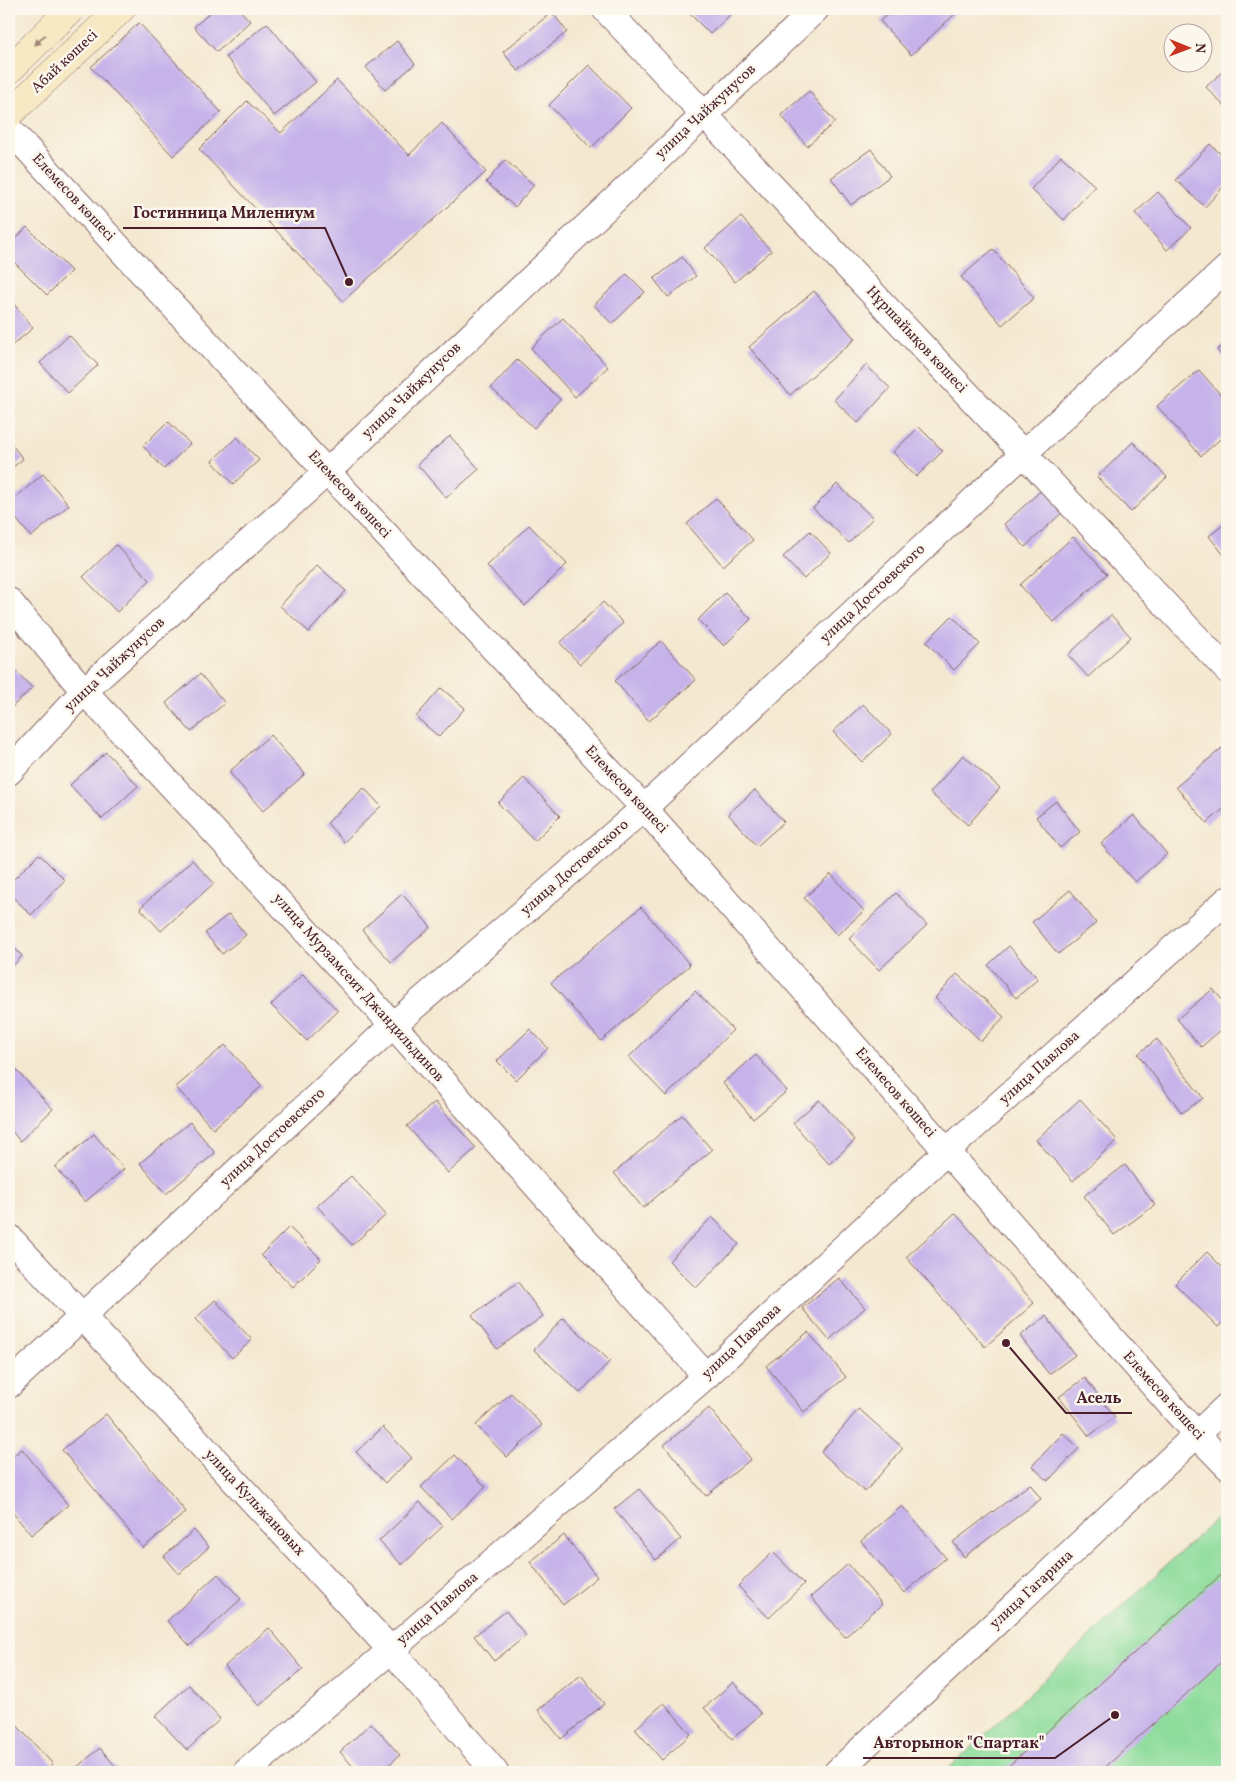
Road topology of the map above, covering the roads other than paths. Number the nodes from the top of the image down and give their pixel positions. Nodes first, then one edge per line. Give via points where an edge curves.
1 (71, 9) edge
2 (121, 9) edge
3 (605, 9) edge
4 (816, 9) edge
5 (9, 70) edge
6 (9, 114) edge
7 (702, 114) junction
8 (9, 129) edge
9 (1227, 268) edge
10 (1023, 454) junction
11 (326, 472) junction
12 (9, 601) edge
13 (1227, 670) edge
14 (84, 691) junction
15 (9, 772) edge
16 (644, 808) junction
17 (1227, 900) edge
18 (393, 1025) junction
19 (947, 1151) junction
20 (9, 1237) edge
21 (82, 1318) junction
22 (706, 1376) junction
23 (9, 1385) edge
24 (1227, 1406) edge
25 (1197, 1436) junction
26 (1227, 1466) edge
27 (391, 1650) junction
28 (246, 1772) edge
29 (495, 1772) edge
30 (837, 1772) edge

1 -> 5 main road
2 - 6 main road, Абай көшесі
3 - 7 street, Нұршайықов көшесі
4 - 7 street, улица Чайжунусов
7 - 10 street, Нұршайықов көшесі
7 - 11 street, улица Чайжунусов
8 - 11 street, Елемесов көшесі
9 - 10 street, улица Достоевского
10 - 13 street, Нұршайықов көшесі
10 - 16 street, улица Достоевского
11 - 14 street, улица Чайжунусов
11 - 16 street, Елемесов көшесі
12 - 14 street, улица Мурзамсеит Джандильдинов
14 - 15 street, улица Чайжунусов
14 - 18 street, улица Мурзамсеит Джандильдинов
16 - 18 street, улица Достоевского
16 - 19 street, Елемесов көшесі
17 - 19 street, улица Павлова
18 - 21 street, улица Достоевского
18 - 22 street, улица Мурзамсеит Джандильдинов
19 - 22 street, улица Павлова
19 - 25 street, Елемесов көшесі
20 - 21 street, улица Кульжановых
21 - 23 street, улица Достоевского
21 - 27 street, улица Кульжановых
22 - 27 street, улица Павлова
24 - 25 street, улица Гагарина
25 - 26 street, Елемесов көшесі
25 - 30 street, улица Гагарина
27 - 28 street, улица Павлова
27 - 29 street, улица Кульжановых

